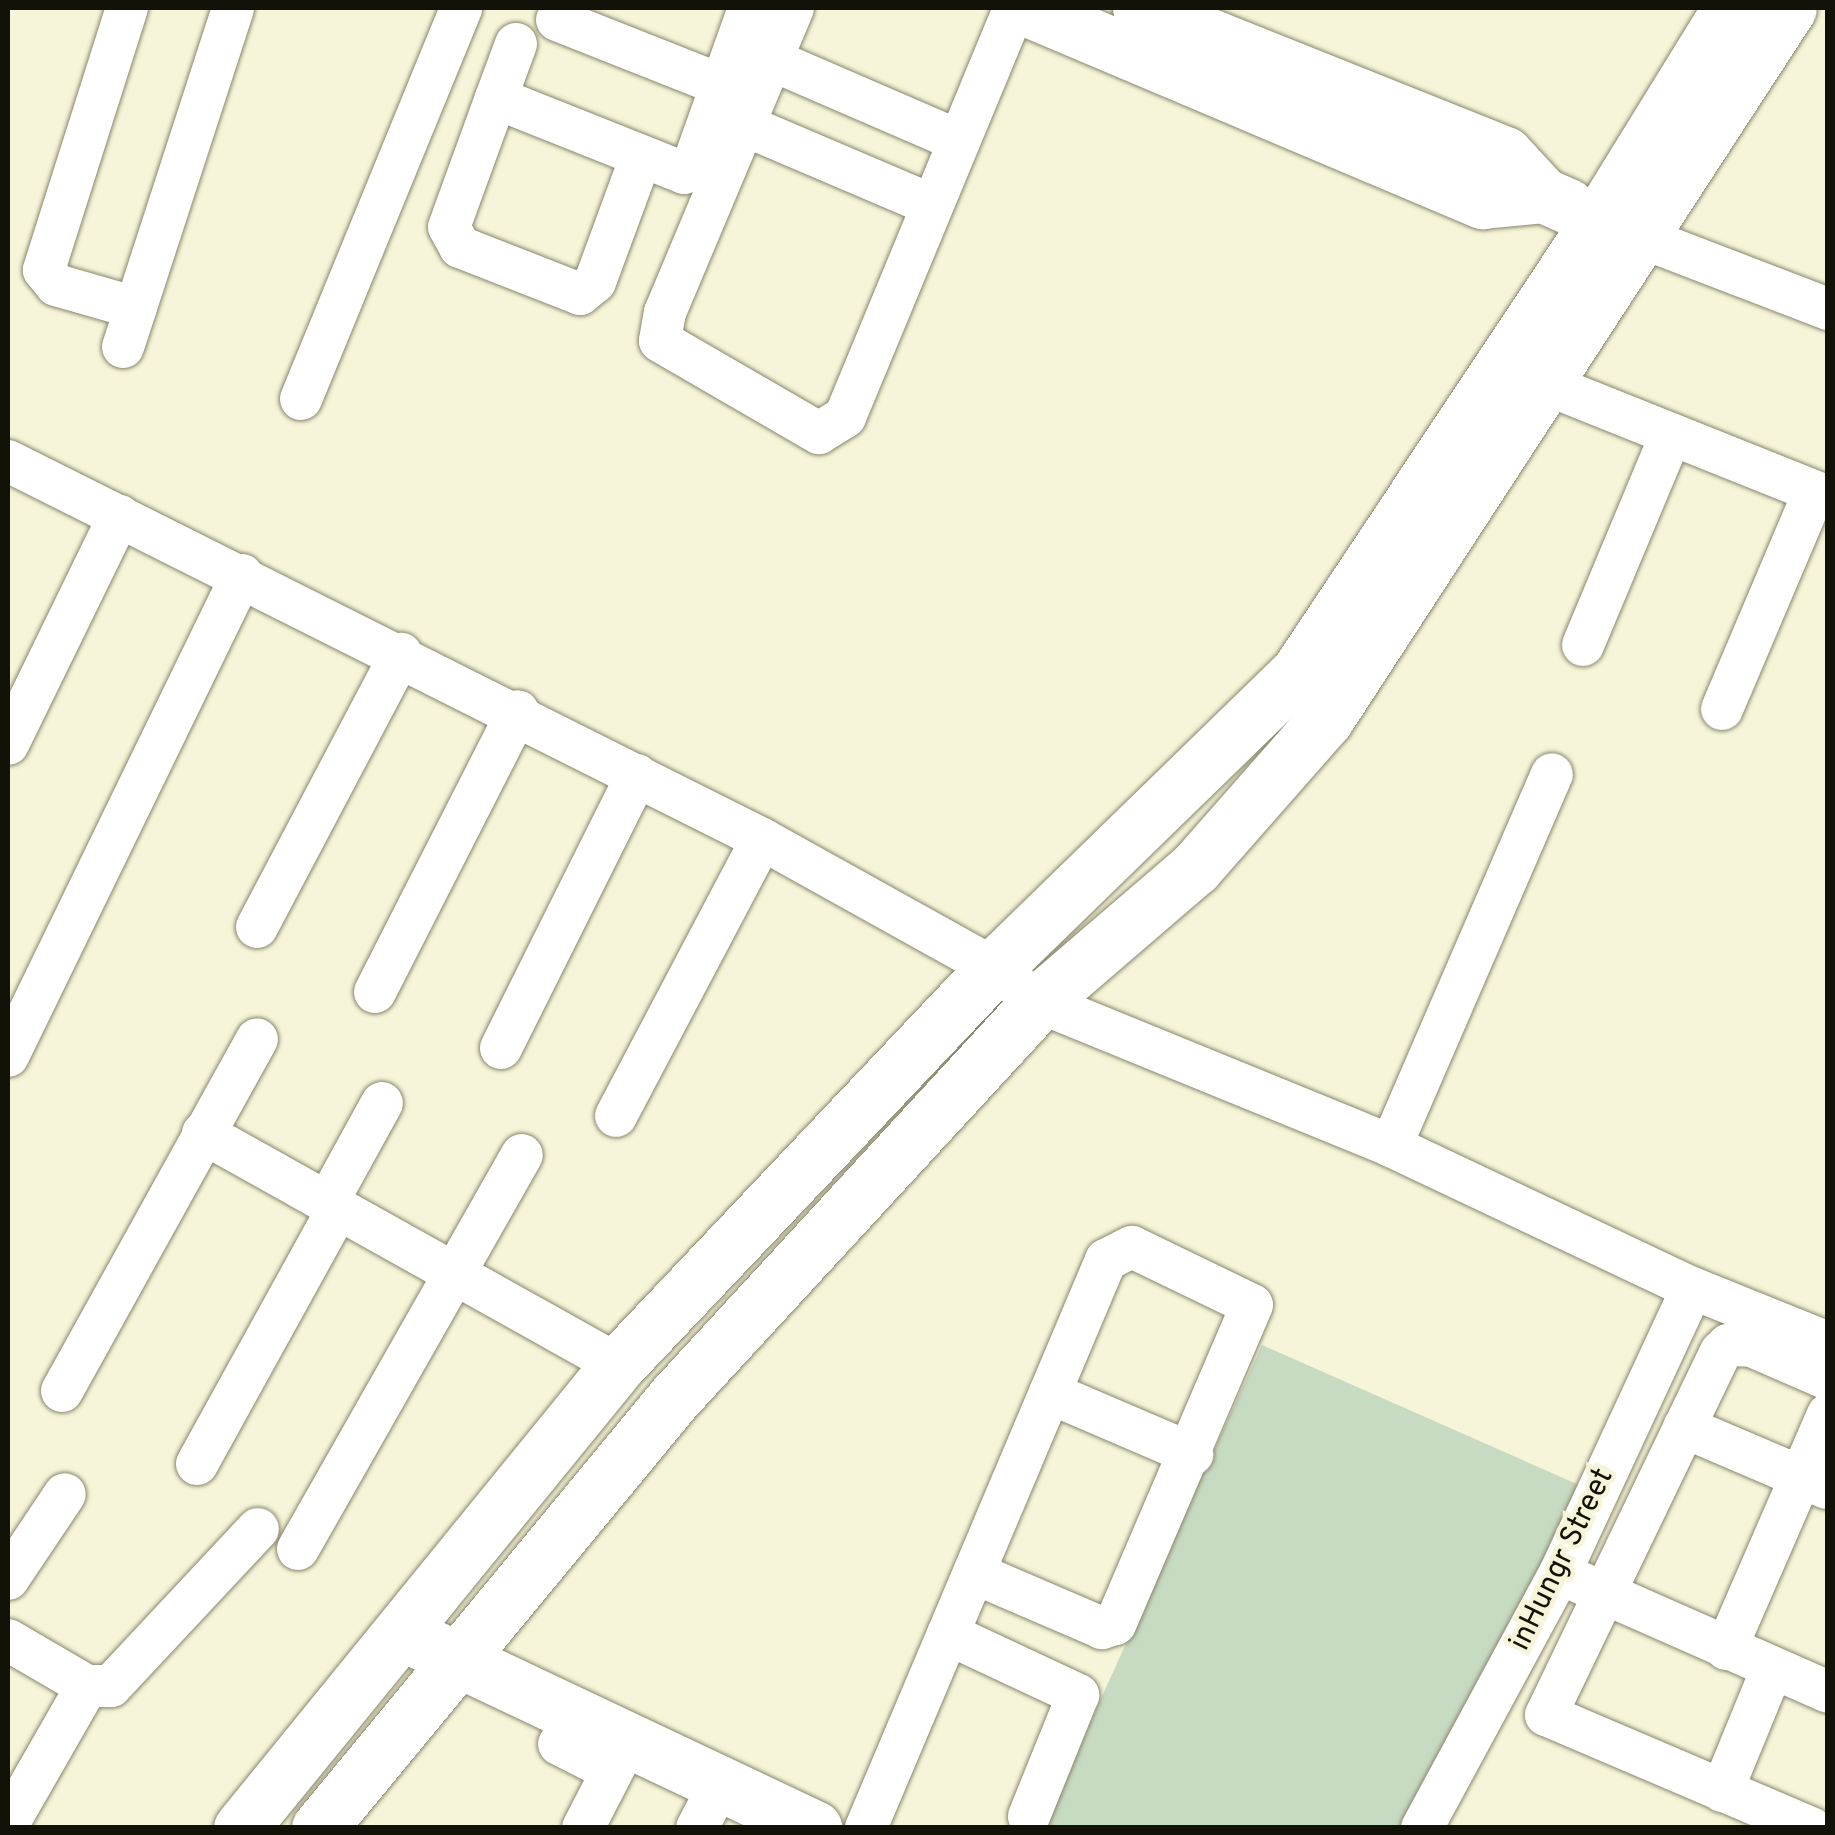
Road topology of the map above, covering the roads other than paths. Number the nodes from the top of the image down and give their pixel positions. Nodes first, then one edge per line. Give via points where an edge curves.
1 (127, 8) edge
2 (234, 8) edge
3 (461, 8) edge
4 (749, 8) edge
5 (794, 8) edge
6 (1014, 8) edge
7 (1025, 8) edge
8 (1140, 8) edge
9 (1730, 8) edge
10 (1789, 8) edge
11 (557, 20) dead end
12 (516, 44) dead end
13 (772, 60) junction
14 (721, 85) junction
15 (496, 98) junction
16 (744, 125) junction
17 (959, 141) junction
18 (640, 158) junction
19 (1543, 195) junction
20 (932, 205) junction
21 (1617, 227) junction
22 (1828, 309) edge
23 (1546, 384) junction
24 (301, 399) dead end
25 (1671, 435) junction
26 (9, 466) edge
27 (1821, 495) edge
28 (120, 516) junction
29 (242, 575) junction
30 (1583, 645) dead end
31 (401, 654) junction
32 (1722, 708) dead end
33 (518, 712) junction
34 (8, 744) edge
35 (1552, 774) dead end
36 (637, 775) junction
37 (762, 839) junction
38 (257, 928) dead end
39 (994, 968) junction
40 (375, 992) dead end
41 (1039, 1002) junction
42 (257, 1038) dead end
43 (501, 1048) dead end
44 (8, 1056) edge
45 (382, 1104) dead end
46 (616, 1116) dead end
47 (204, 1133) junction
48 (1391, 1146) junction
49 (522, 1155) dead end
50 (333, 1206) junction
51 (454, 1273) junction
52 (1692, 1288) junction
53 (1828, 1343) edge
54 (618, 1366) junction
55 (1828, 1379) edge
56 (62, 1390) dead end
57 (1050, 1393) junction
58 (1828, 1414) edge
59 (1684, 1427) junction
60 (1192, 1454) junction
61 (197, 1464) dead end
62 (1814, 1483) edge
63 (66, 1494) dead end
64 (258, 1529) dead end
65 (298, 1549) dead end
66 (974, 1572) junction
67 (1560, 1573) junction
68 (8, 1579) edge
69 (1604, 1594) junction
70 (402, 1630) junction
71 (948, 1634) junction
72 (8, 1640) edge
73 (1726, 1650) junction
74 (454, 1661) junction
75 (1772, 1669) junction
76 (87, 1686) junction
77 (1828, 1692) edge
78 (559, 1744) dead end
79 (620, 1755) junction
80 (1722, 1791) junction
81 (713, 1813) edge
82 (1029, 1816) dead end
83 (596, 1823) edge
84 (8, 1824) edge
85 (241, 1828) edge
86 (319, 1828) edge
87 (814, 1828) edge
88 (866, 1828) edge
89 (1422, 1828) edge
90 (1811, 1828) edge

1 - 2 street via 44,270 56,285 130,328
3 - 24 street
4 - 14 street
5 - 13 street
6 - 17 street
7 - 19 street via 1483,201
8 - 19 street via 1505,154
9 - 21 street
10 - 21 street
11 - 14 street
12 - 15 street
13 - 16 street
13 - 17 street
14 - 18 street via 690,168 676,172
15 - 18 street
15 - 18 street via 449,227 460,247 580,294 595,282
16 - 20 street
16 - 20 street via 664,312 660,341 819,434 844,417
17 - 20 street
19 - 21 street
21 - 22 street
21 - 23 street
21 - 39 street via 1299,671
23 - 25 street
23 - 41 street via 1326,719 1195,868
25 - 27 street
25 - 30 street
26 - 28 street
27 - 32 street
28 - 29 street
28 - 34 street
29 - 31 street
29 - 44 street
31 - 33 street
31 - 38 street
33 - 36 street
33 - 40 street
35 - 48 street
36 - 37 street
36 - 43 street
37 - 39 street
37 - 46 street
39 - 41 street
39 - 54 street
41 - 48 street
41 - 74 street via 674,1398
42 - 47 street
45 - 50 street
47 - 50 street
47 - 56 street
48 - 52 street
49 - 51 street
50 - 51 street
50 - 61 street
51 - 54 street
51 - 65 street
52 - 53 street
52 - 67 street, inHungr Street
54 - 70 street
55 - 59 street via 1752,1346 1728,1345
57 - 60 street
57 - 60 street via 1106,1260 1132,1247 1252,1305
57 - 66 street
58 - 62 street
59 - 62 street
59 - 69 street
60 - 66 street via 1120,1618 1108,1628
62 - 73 street
63 - 68 street
64 - 76 street via 111,1686
66 - 71 street
67 - 69 street
67 - 89 street, inHungr Street
69 - 73 street
69 - 80 street via 1546,1715
70 - 74 street
70 - 85 street
71 - 82 street via 1078,1694
71 - 88 street
72 - 76 street
73 - 75 street
74 - 79 street
74 - 86 street
75 - 77 street
75 - 80 street
76 - 84 street
78 - 79 street
79 - 81 street
79 - 83 street
80 - 90 street
81 - 87 street

